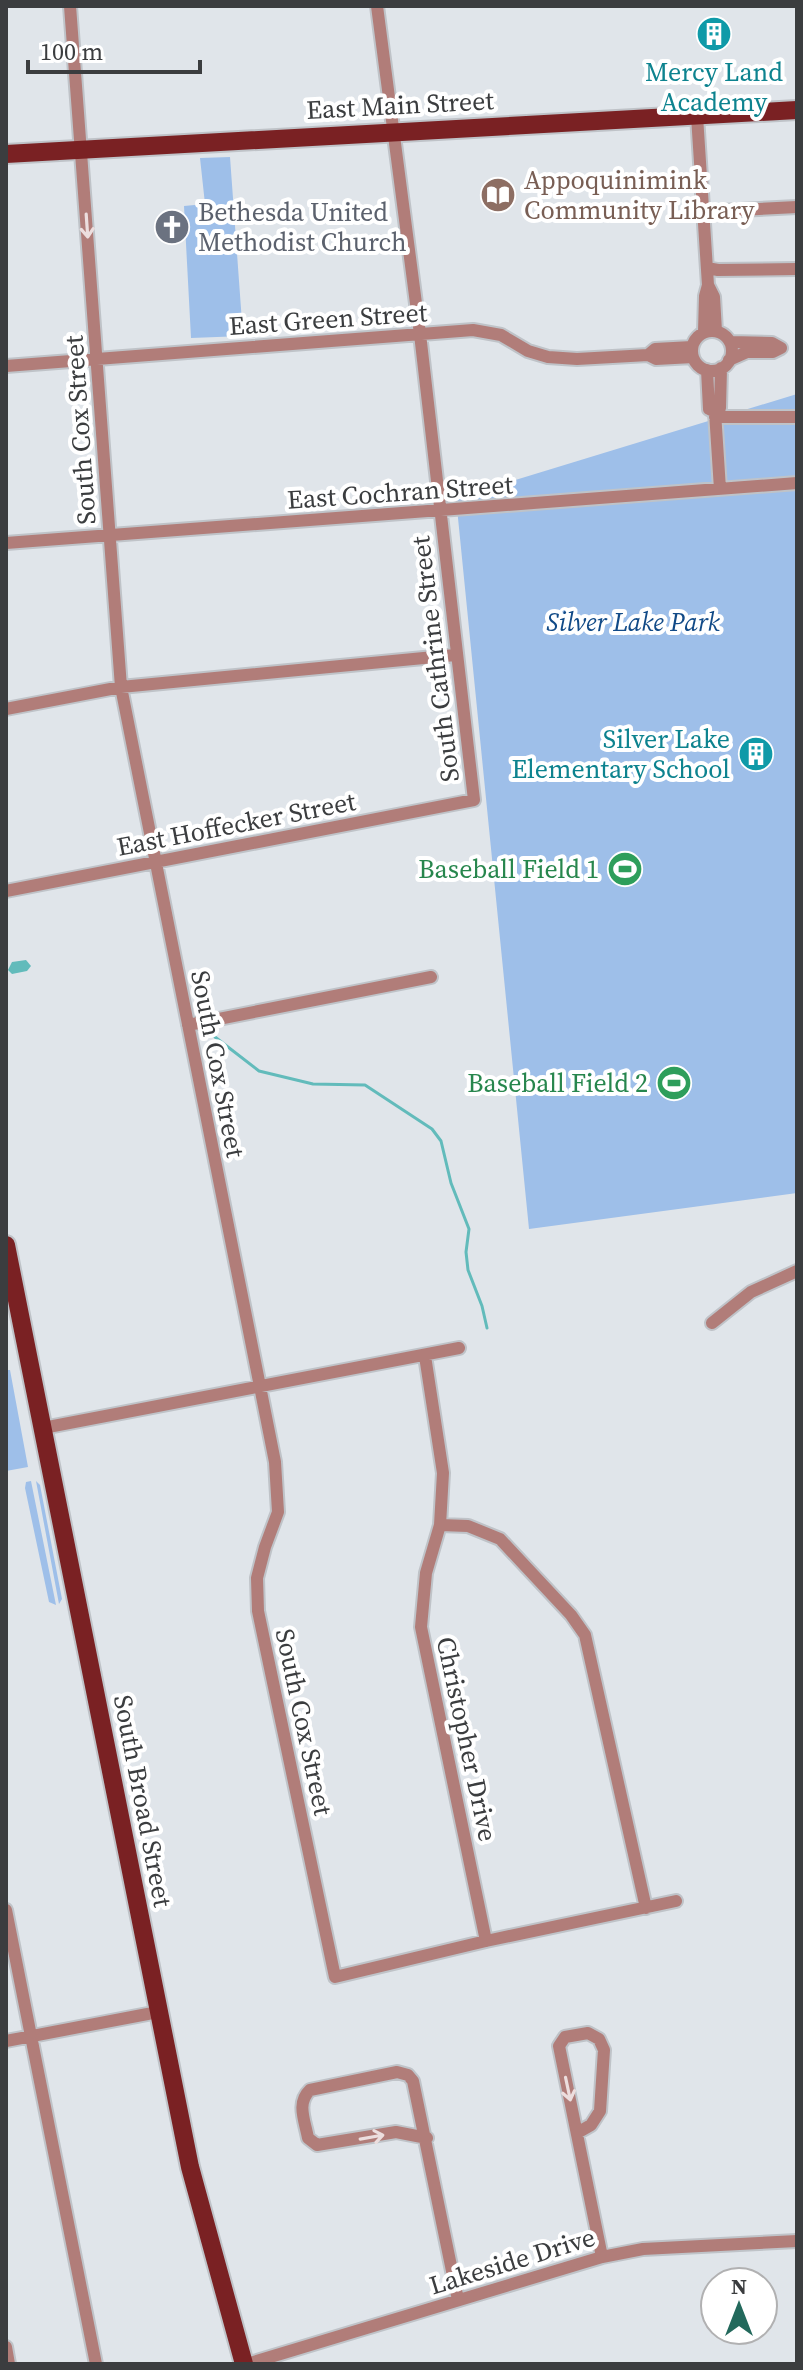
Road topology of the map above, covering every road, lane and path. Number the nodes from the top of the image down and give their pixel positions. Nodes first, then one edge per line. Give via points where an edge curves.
1 (70, 6) edge
2 (377, 6) edge
3 (797, 110) edge
4 (697, 116) junction
5 (394, 131) junction
6 (82, 148) junction
7 (6, 154) edge
8 (797, 207) edge
9 (703, 212) junction
10 (707, 268) junction
11 (797, 269) edge
12 (710, 332) junction
13 (420, 334) junction
14 (730, 342) junction
15 (797, 347) edge
16 (781, 348) junction
17 (692, 352) junction
18 (97, 359) junction
19 (725, 364) junction
20 (6, 366) edge
21 (707, 370) junction
22 (715, 415) junction
23 (797, 417) edge
24 (797, 483) edge
25 (720, 489) junction
26 (440, 511) junction
27 (110, 535) junction
28 (6, 543) edge
29 (455, 655) junction
30 (121, 687) junction
31 (6, 709) edge
32 (474, 800) joint
33 (155, 862) junction
34 (6, 891) edge
35 (431, 977) dead end
36 (188, 1025) junction
37 (6, 1245) edge
38 (797, 1271) edge
39 (712, 1323) dead end
40 (459, 1348) dead end
41 (425, 1356) junction
42 (260, 1385) junction
43 (43, 1428) junction
44 (440, 1525) junction
45 (676, 1901) dead end
46 (646, 1908) junction
47 (6, 1910) edge
48 (486, 1941) junction
49 (158, 2012) junction
50 (31, 2037) junction
51 (6, 2041) edge
52 (577, 2133) junction
53 (427, 2138) junction
54 (797, 2241) edge
55 (602, 2257) junction
56 (458, 2300) junction
57 (6, 2347) edge
58 (9, 2364) edge
59 (96, 2364) edge
60 (250, 2364) edge

1 - 6 street, South Cox Street
2 - 5 street, South Cathrine Street
3 - 4 main road, East Main Street
4 - 5 main road, East Main Street
4 - 9 street
5 - 6 main road, East Main Street
5 - 13 street, South Cathrine Street
6 - 7 main road, East Main Street
6 -> 18 street, South Cox Street
8 - 9 street
9 - 10 street
10 - 11 street
10 - 12 street via 714,297
12 - 14 street via 722,333
12 - 17 street via 696,338
13 - 17 street, East Green Street via 488,332 560,359 648,355 655,349
13 - 18 street, East Green Street
13 - 26 street, South Cathrine Street
14 - 16 street
14 - 19 street
15 - 16 street
16 - 19 street via 747,352
17 - 21 street
18 - 20 street, East Green Street
18 - 27 street, South Cox Street
19 - 21 street
19 - 22 street
21 - 22 street via 709,409
22 - 23 street
22 - 25 street
24 - 25 street, East Cochran Street
25 - 26 street, East Cochran Street
26 - 27 street, East Cochran Street
26 - 29 street, South Cathrine Street
27 - 28 street, East Cochran Street
27 - 30 street, South Cox Street
29 - 30 street
29 - 32 street, South Cathrine Street
30 - 31 street
30 - 33 street, South Cox Street
32 - 33 street, East Hoffecker Street
33 - 34 street, East Hoffecker Street
33 - 36 street, South Cox Street
35 - 36 street
36 - 42 street, South Cox Street
37 - 43 main road, South Broad Street
38 - 39 street via 751,1292
40 - 41 street
41 - 42 street
41 - 44 street, Christopher Drive via 443,1473
42 - 43 street
42 - 48 street, South Cox Street via 275,1462 278,1512 257,1578 258,1611 335,1977
43 - 49 main road, South Broad Street
44 - 46 street via 468,1526 500,1539 585,1635
44 - 48 street, Christopher Drive via 426,1573 421,1627
45 - 46 street
46 - 48 street
47 - 50 street
49 - 50 street
49 - 60 main road, South Broad Street via 190,2167
50 - 51 street
50 - 59 street
52 -> 52 street via 600,2111 604,2050 588,2033 565,2037 559,2046
52 - 55 street
53 -> 53 street via 413,2081 397,2072 310,2090 303,2096 308,2138 317,2145 396,2132
53 - 56 street
54 - 55 street, Lakeside Drive via 643,2249
55 - 56 street, Lakeside Drive
56 - 60 street, Lakeside Drive
57 - 58 street

